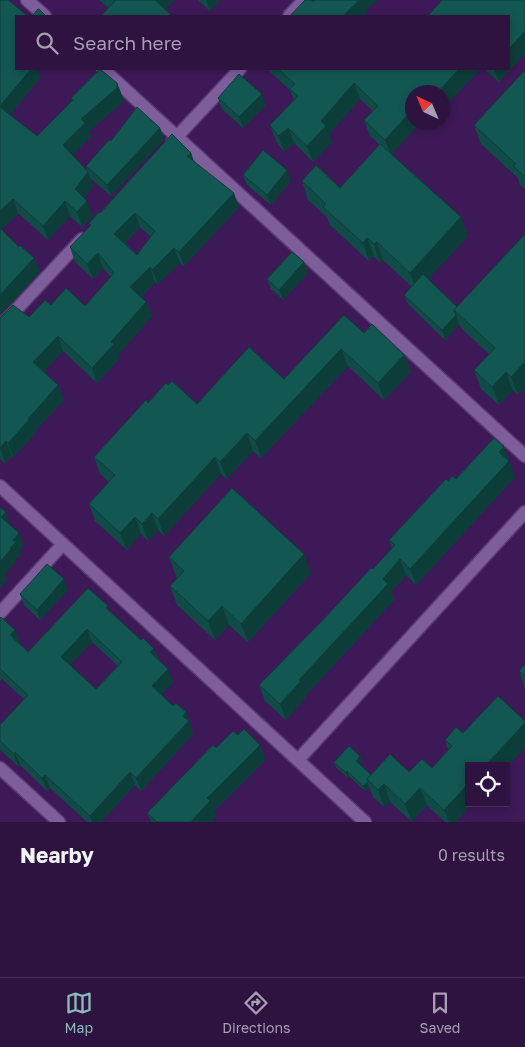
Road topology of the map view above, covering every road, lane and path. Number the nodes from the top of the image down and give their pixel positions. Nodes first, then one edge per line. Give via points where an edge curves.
1 (28, 0) edge
2 (304, 0) edge
3 (44, 15) edge
4 (290, 15) edge
5 (104, 70) edge
6 (239, 70) edge
7 (178, 136) junction
8 (164, 150) edge
9 (92, 228) edge
10 (0, 328) edge
11 (525, 456) edge
12 (0, 486) edge
13 (525, 512) edge
14 (64, 544) junction
15 (0, 613) edge
16 (298, 760) junction
17 (0, 768) edge
18 (59, 822) edge
19 (365, 822) edge

1 - 3 street
2 - 4 street
5 - 7 street
6 - 7 street
7 - 8 street
7 - 11 street
9 - 10 street
12 - 14 street
13 - 16 street
14 - 15 street
14 - 16 street
16 - 19 street
17 - 18 street

